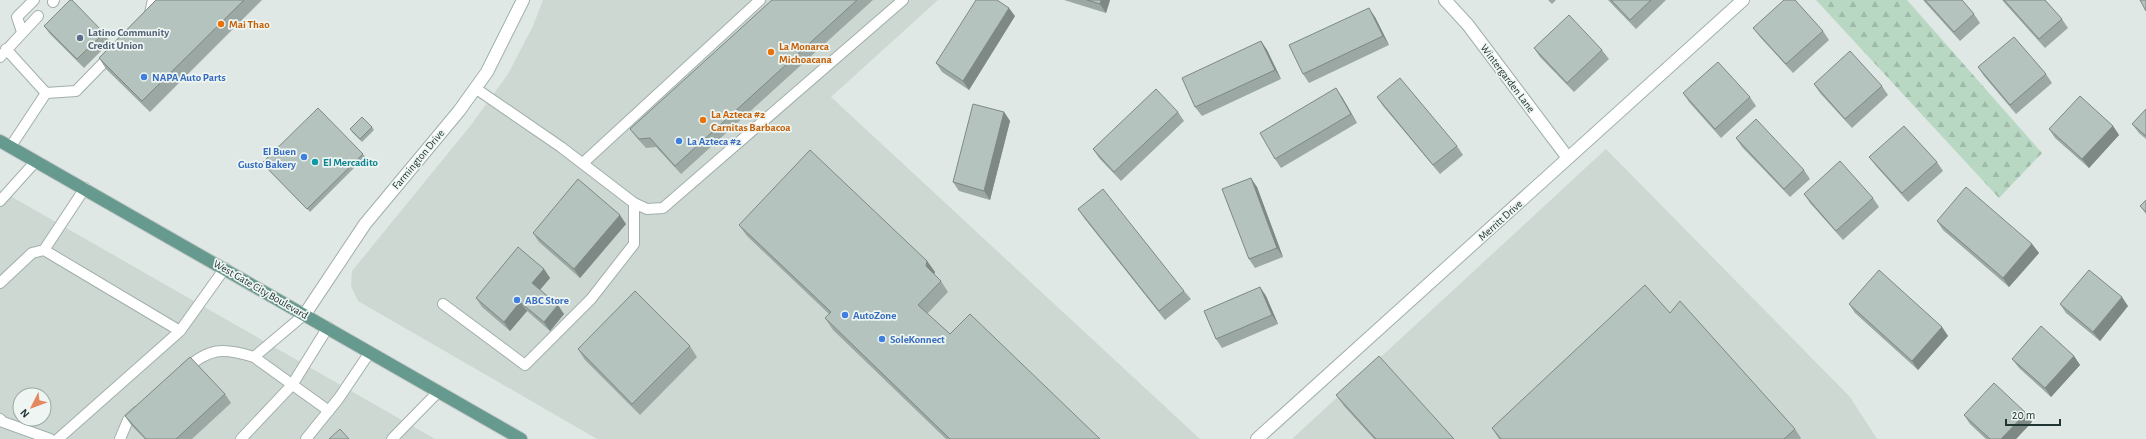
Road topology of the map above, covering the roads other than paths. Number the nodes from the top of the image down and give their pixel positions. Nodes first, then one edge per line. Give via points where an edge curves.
1 (34, 0) edge
2 (152, 0) edge
3 (523, 0) edge
4 (760, 0) edge
5 (903, 0) edge
6 (1445, 0) edge
7 (1743, 0) edge
8 (38, 16) dead end
9 (140, 26) edge
10 (22, 32) junction
11 (119, 47) edge
12 (3, 53) edge
13 (475, 88) junction
14 (46, 93) junction
15 (0, 140) edge
16 (11, 146) junction
17 (1568, 158) junction
18 (36, 161) junction
19 (583, 163) junction
20 (84, 188) junction
21 (0, 201) edge
22 (634, 203) junction
23 (44, 250) junction
24 (225, 268) junction
25 (0, 283) edge
26 (443, 304) dead end
27 (305, 314) junction
28 (328, 327) junction
29 (180, 330) junction
30 (370, 352) junction
31 (254, 356) junction
32 (178, 376) edge
33 (292, 384) junction
34 (439, 391) junction
35 (145, 405) edge
36 (328, 411) junction
37 (0, 419) edge
38 (50, 439) edge
39 (58, 439) edge
40 (120, 439) edge
41 (241, 439) edge
42 (306, 439) edge
43 (392, 439) edge
44 (521, 439) edge
45 (1257, 439) edge

1 - 10 lane via 17,17
2 - 9 lane via 150,15
3 - 13 street, Farmington Drive via 487,72
4 - 19 lane
5 - 22 lane via 663,208 647,209
6 - 17 street, Wintergarden Lane via 1468,25
7 - 17 street, Merritt Drive
8 - 10 lane
10 - 12 lane
11 - 14 lane via 76,91
12 - 14 lane
13 - 19 lane
13 - 27 street, Farmington Drive via 365,224
14 - 16 lane
15 - 16 main road, West Gate City Boulevard
16 - 18 main road, West Gate City Boulevard
17 - 45 street, Merritt Drive
18 - 20 main road, West Gate City Boulevard
18 - 21 lane
19 - 22 lane
20 - 23 lane
20 - 24 main road, West Gate City Boulevard
22 - 26 lane via 634,244 591,299 525,365
23 - 25 lane via 32,253
23 - 29 lane
24 - 27 main road, West Gate City Boulevard
24 - 29 lane
27 - 28 main road, West Gate City Boulevard
27 - 31 lane
28 - 30 main road, West Gate City Boulevard
28 - 33 lane
29 - 39 lane
30 - 34 main road, West Gate City Boulevard
30 - 36 lane
31 - 32 lane via 225,351 210,352 194,361
31 - 33 lane
33 - 36 lane
33 - 41 lane
34 - 43 lane
34 - 44 main road, West Gate City Boulevard
35 - 40 lane via 128,420
36 - 42 lane
37 - 38 lane

